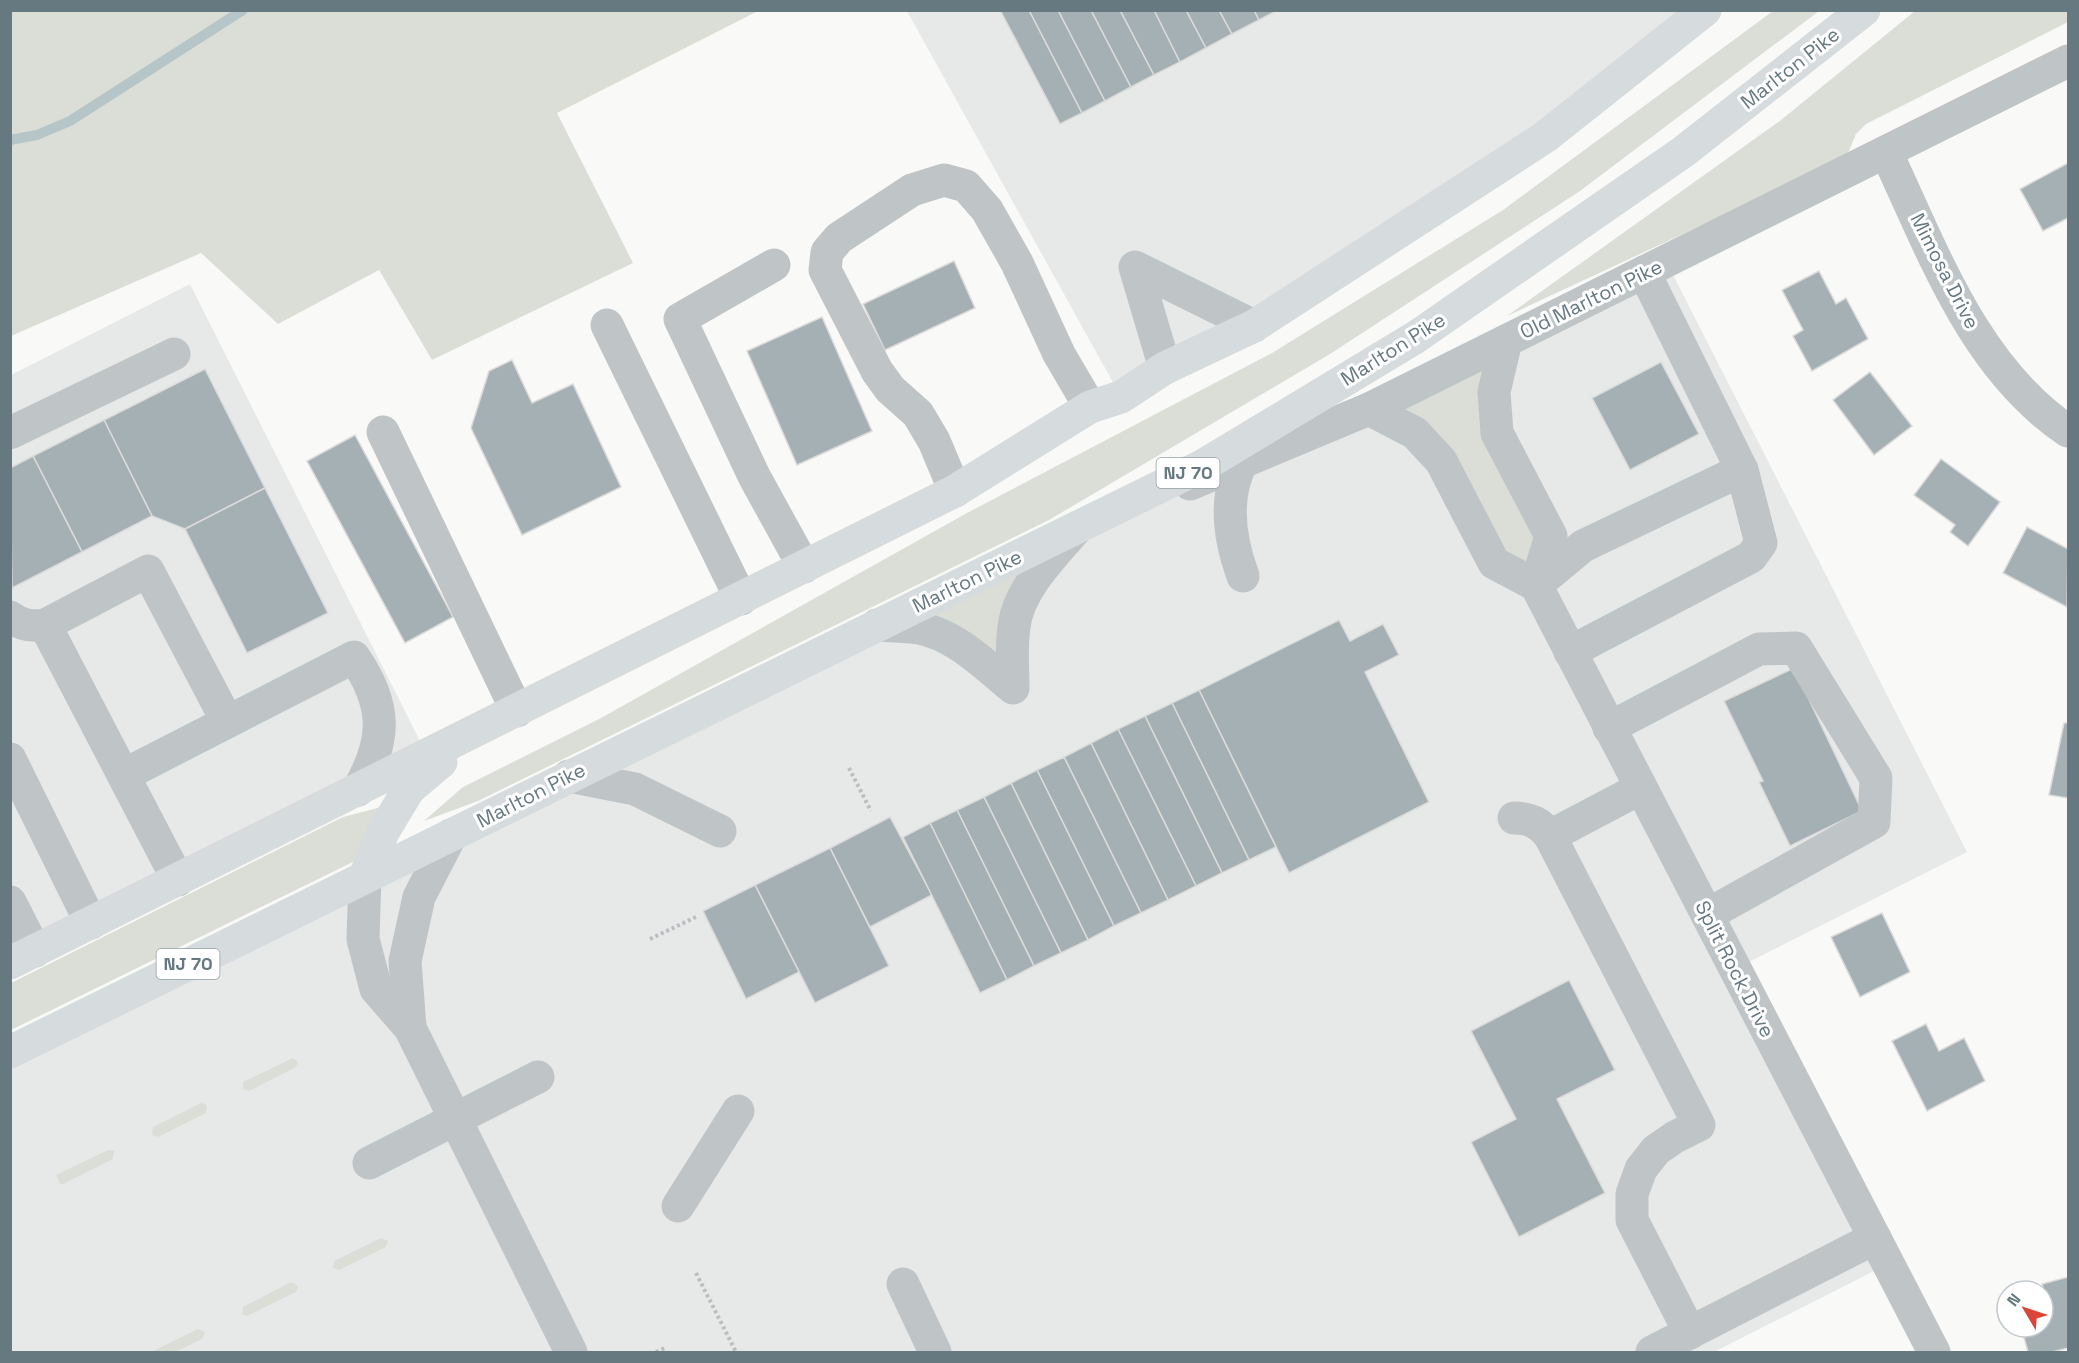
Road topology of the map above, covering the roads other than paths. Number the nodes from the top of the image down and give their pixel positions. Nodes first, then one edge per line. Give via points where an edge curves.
1 (1705, 10) edge
2 (1864, 10) edge
3 (2068, 61) edge
4 (1886, 152) junction
5 (774, 265) dead end
6 (1644, 272) junction
7 (607, 325) dead end
8 (1254, 326) junction
9 (1506, 341) junction
10 (174, 354) dead end
11 (1165, 368) junction
12 (1090, 407) junction
13 (1369, 409) junction
14 (1262, 430) junction
15 (2068, 431) edge
16 (383, 432) dead end
17 (10, 434) edge
18 (1239, 465) junction
19 (1742, 470) junction
20 (955, 491) junction
21 (1089, 523) junction
22 (804, 567) junction
23 (1243, 576) dead end
24 (1536, 585) junction
25 (741, 599) junction
26 (10, 617) edge
27 (45, 625) junction
28 (877, 625) junction
29 (1570, 652) junction
30 (517, 711) junction
31 (227, 722) junction
32 (1609, 728) junction
33 (481, 729) junction
34 (10, 759) edge
35 (124, 775) junction
36 (569, 776) junction
37 (1641, 788) junction
38 (358, 790) junction
39 (1514, 818) dead end
40 (720, 831) dead end
41 (451, 835) junction
42 (1550, 836) junction
43 (365, 876) junction
44 (178, 880) junction
45 (10, 902) edge
46 (1707, 915) junction
47 (92, 923) junction
48 (22, 957) edge
49 (410, 1028) junction
50 (10, 1052) edge
51 (538, 1077) dead end
52 (738, 1111) dead end
53 (456, 1119) junction
54 (369, 1163) dead end
55 (678, 1206) dead end
56 (1875, 1238) junction
57 (903, 1284) dead end
58 (1690, 1333) junction
59 (571, 1353) edge
60 (935, 1353) edge
61 (1652, 1353) edge
62 (1934, 1353) edge

1 - 8 highway via 1545,137
2 - 14 highway, Marlton Pike / NJ 70 via 1683,152 1416,337
3 - 4 street, Old Marlton Pike
4 - 6 street, Old Marlton Pike
4 - 15 street, Mimosa Drive via 1966,320 2010,379
5 - 22 street via 680,319 754,476
6 - 9 street, Old Marlton Pike
6 - 19 street
7 - 25 street
8 - 11 highway
8 - 11 street via 1135,267
9 - 13 street, Old Marlton Pike
9 - 24 street via 1494,392 1497,433 1551,536
10 - 17 street
11 - 12 highway via 1120,397
12 - 20 highway
12 - 20 street via 987,210 966,186 944,180 912,190 839,238 827,252 825,270 877,371 918,414 934,441
13 - 18 street, Old Marlton Pike
13 - 24 street via 1415,433 1441,461 1494,563
14 - 18 street
14 - 21 highway, Marlton Pike / NJ 70 via 1204,465
16 - 30 street
18 - 21 street, Old Marlton Pike
18 - 23 street via 1233,480 1229,517 1234,552
19 - 24 street via 1584,546
19 - 29 street via 1761,543 1751,557
20 - 22 highway
21 - 28 highway, Marlton Pike / NJ 70
21 - 28 street via 1040,572 1022,601 1014,626 1013,688 966,649 947,639 920,628
22 - 25 highway
24 - 29 street, Split Rock Drive
25 - 30 highway
26 - 27 street via 22,624
27 - 31 street via 148,570
27 - 35 street
28 - 36 highway, Marlton Pike / NJ 70
29 - 32 street, Split Rock Drive
30 - 33 highway
31 - 35 street
31 - 38 street via 354,657 370,681 380,718 373,765
32 - 37 street, Split Rock Drive
32 - 46 street via 1758,649 1796,648 1876,778 1874,822
33 - 38 highway
33 - 43 highway via 409,789 383,832
34 - 47 street
35 - 44 street
36 - 40 street via 636,789
36 - 41 highway, Marlton Pike / NJ 70
37 - 42 street
37 - 46 street, Split Rock Drive
38 - 44 highway
39 - 42 street via 1534,822
41 - 43 highway, Marlton Pike / NJ 70
41 - 49 street via 419,897 407,951
42 - 58 street via 1699,1125 1656,1150 1641,1169 1632,1194 1632,1220
43 - 49 street via 363,939 376,989
43 - 50 highway, Marlton Pike / NJ 70
44 - 47 highway
45 - 48 street
46 - 56 street, Split Rock Drive
47 - 48 highway
49 - 53 street
51 - 53 street
52 - 55 street
53 - 54 street
53 - 59 street
56 - 58 street
56 - 62 street, Split Rock Drive
57 - 60 street
58 - 61 street

